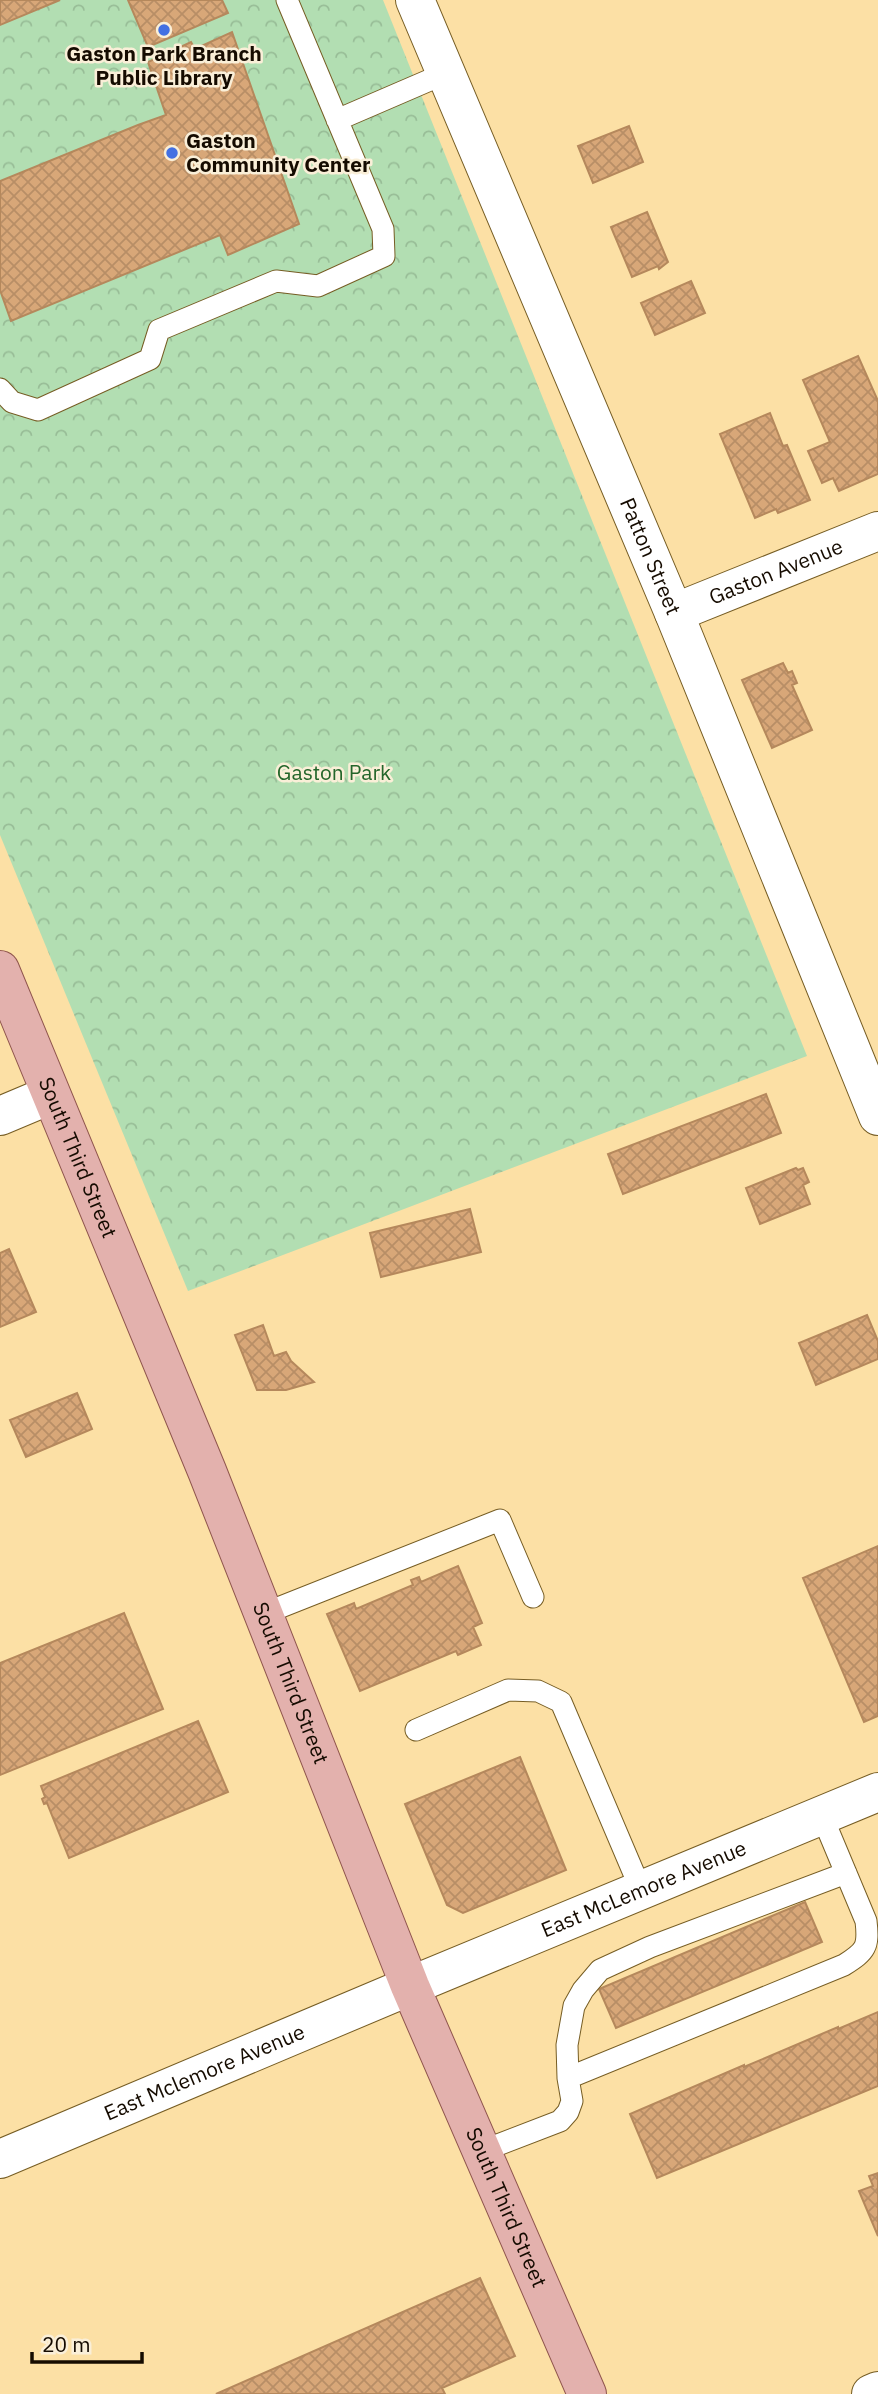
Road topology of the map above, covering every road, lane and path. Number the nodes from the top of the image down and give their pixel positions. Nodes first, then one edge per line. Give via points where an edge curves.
1 (287, 0) edge
2 (415, 0) edge
3 (446, 73) junction
4 (337, 120) junction
5 (0, 389) edge
6 (878, 531) edge
7 (674, 613) junction
8 (0, 970) edge
9 (50, 1095) junction
10 (0, 1116) edge
11 (878, 1116) edge
12 (533, 1597) dead end
13 (264, 1614) junction
14 (416, 1730) dead end
15 (878, 1792) edge
16 (822, 1816) junction
17 (846, 1873) junction
18 (641, 1890) junction
19 (410, 1986) junction
20 (568, 2078) junction
21 (482, 2151) junction
22 (0, 2159) edge
23 (878, 2391) edge
24 (587, 2394) edge
25 (871, 2394) edge

1 - 4 lane
2 - 3 street, Patton Street
3 - 4 lane
3 - 7 street, Patton Street
4 - 5 lane via 383,229 384,256 318,285 276,281 159,330 150,359 38,410 12,402
6 - 7 street, Gaston Avenue
7 - 11 street, Patton Street
8 - 9 main road, South Third Street
9 - 10 street
9 - 13 main road, South Third Street
12 - 13 lane via 500,1520
13 - 19 main road, South Third Street
14 - 18 lane via 508,1690 538,1691 561,1702
15 - 16 street, East McLemore Avenue
16 - 17 lane
16 - 18 street, East McLemore Avenue
17 - 20 lane via 600,1970 574,2006 567,2045
17 - 20 lane via 866,1921 868,1940 863,1953 844,1965
18 - 19 street, East McLemore Avenue
19 - 21 main road, South Third Street
19 - 22 street, East Mclemore Avenue
20 - 21 lane via 572,2101 560,2122
21 - 24 main road, South Third Street
23 - 25 street

